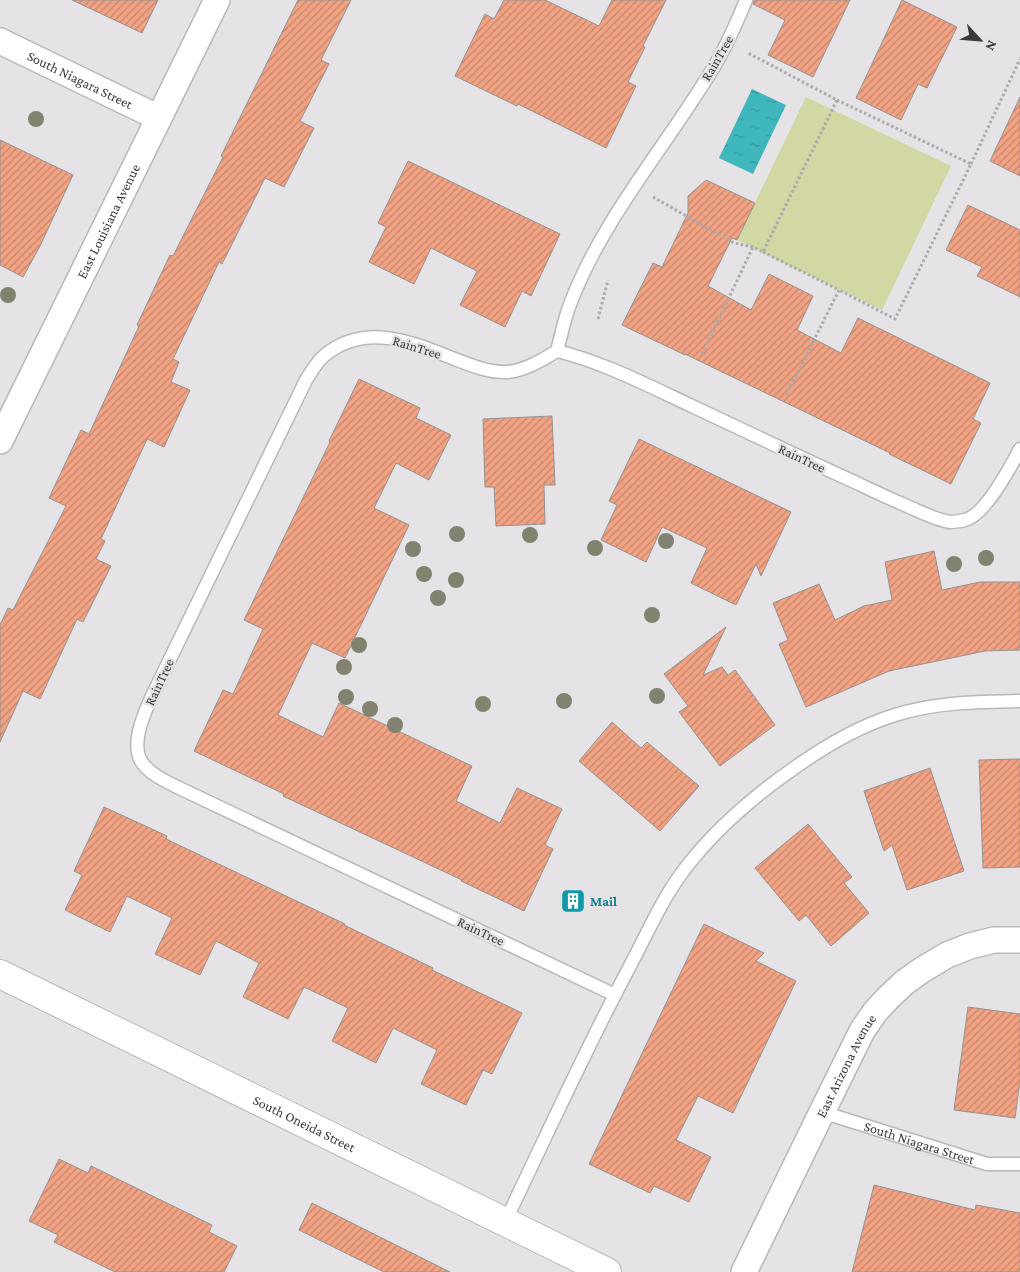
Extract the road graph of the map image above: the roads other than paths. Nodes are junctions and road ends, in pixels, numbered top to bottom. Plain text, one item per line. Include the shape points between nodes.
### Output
1 (217, 0) edge
2 (746, 0) edge
3 (0, 42) edge
4 (159, 118) junction
5 (557, 351) junction
6 (0, 441) edge
7 (1020, 449) edge
8 (1020, 701) edge
9 (1020, 940) edge
10 (0, 974) edge
11 (615, 995) junction
12 (822, 1112) junction
13 (1020, 1164) edge
14 (505, 1222) junction
15 (607, 1272) edge
16 (744, 1272) edge

1 - 4 street, East Louisiana Avenue
2 - 5 lane, RainTree via 715,66 620,208 596,250 578,284
3 - 4 street, South Niagara Street
4 - 6 street, East Louisiana Avenue
5 - 7 lane, RainTree via 586,359 657,389 942,520 957,522 978,512 998,487
5 - 11 lane, RainTree via 531,365 507,372 484,369 422,346 385,337 349,342 325,355 306,380 152,696 137,747 143,764 175,786
8 - 11 lane via 964,702 894,715 833,742 773,783 720,828 682,872
9 - 12 street, East Arizona Avenue via 994,940 970,946 942,958 905,982 870,1018
10 - 14 street, South Oneida Street
11 - 14 lane
12 - 13 lane, South Niagara Street via 987,1164
12 - 16 street, East Arizona Avenue
14 - 15 street, South Oneida Street

